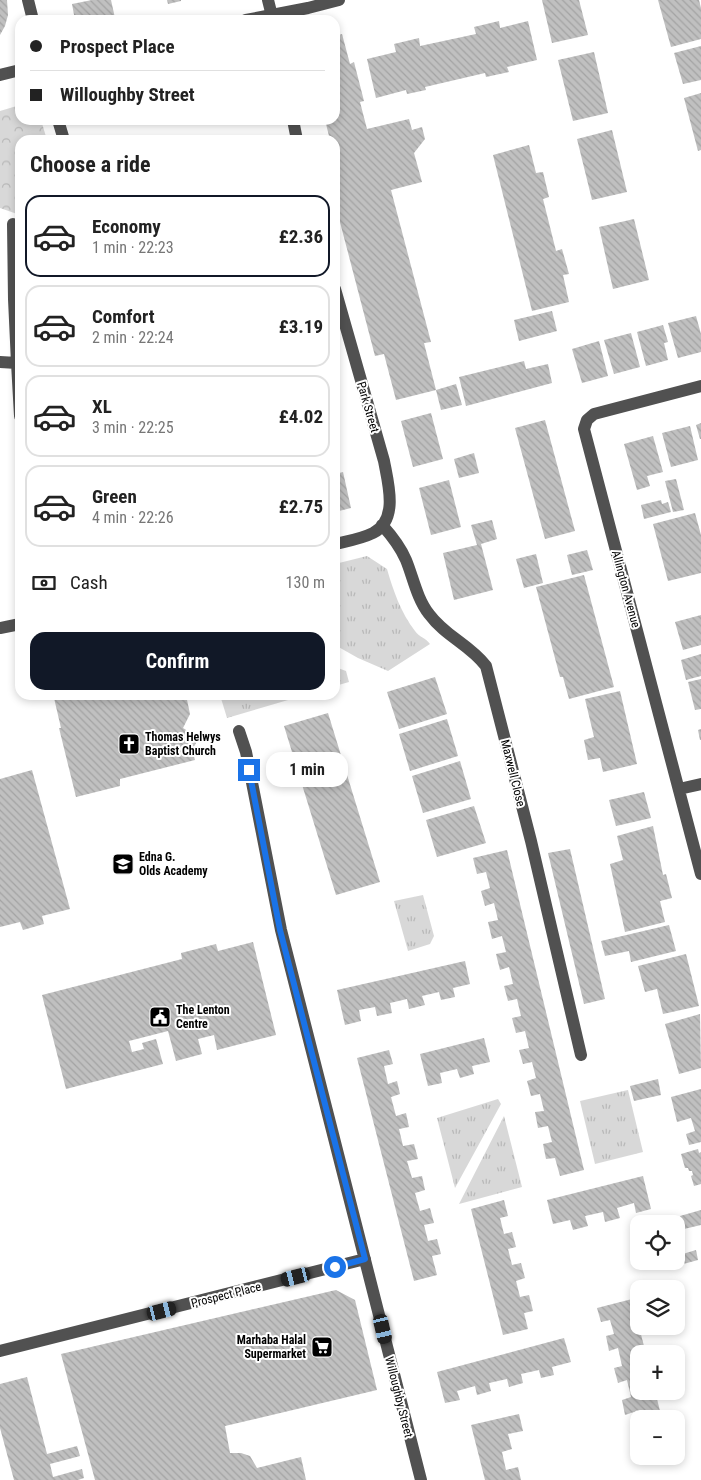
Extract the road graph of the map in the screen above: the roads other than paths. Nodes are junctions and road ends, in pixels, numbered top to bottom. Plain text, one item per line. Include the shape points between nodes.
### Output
1 (28, 0) edge
2 (268, 0) edge
3 (339, 0) edge
4 (32, 15) edge
5 (272, 15) edge
6 (280, 15) edge
7 (15, 71) edge
8 (0, 75) edge
9 (13, 224) dead end
10 (340, 307) edge
11 (15, 320) edge
12 (0, 362) edge
13 (15, 363) edge
14 (701, 386) edge
15 (382, 525) junction
16 (340, 543) edge
17 (15, 625) edge
18 (0, 628) edge
19 (239, 731) dead end
20 (701, 784) edge
21 (679, 789) junction
22 (701, 874) edge
23 (581, 1055) dead end
24 (365, 1259) junction
25 (0, 1351) edge
26 (421, 1480) edge

1 - 4 street
2 - 5 street
3 - 6 street
7 - 8 street
9 - 11 street
10 - 15 street, Park Street via 389,486 390,505
12 - 13 street
14 - 21 street, Allington Avenue via 594,414 584,429
15 - 16 street via 374,533
15 - 23 street, Maxwell Close via 400,547 427,612 442,630 477,654 486,666
17 - 18 street
19 - 24 street, Willoughby Street via 246,752 280,930
20 - 21 street
21 - 22 street, Allington Avenue
24 - 25 street, Prospect Place
24 - 26 street, Willoughby Street

